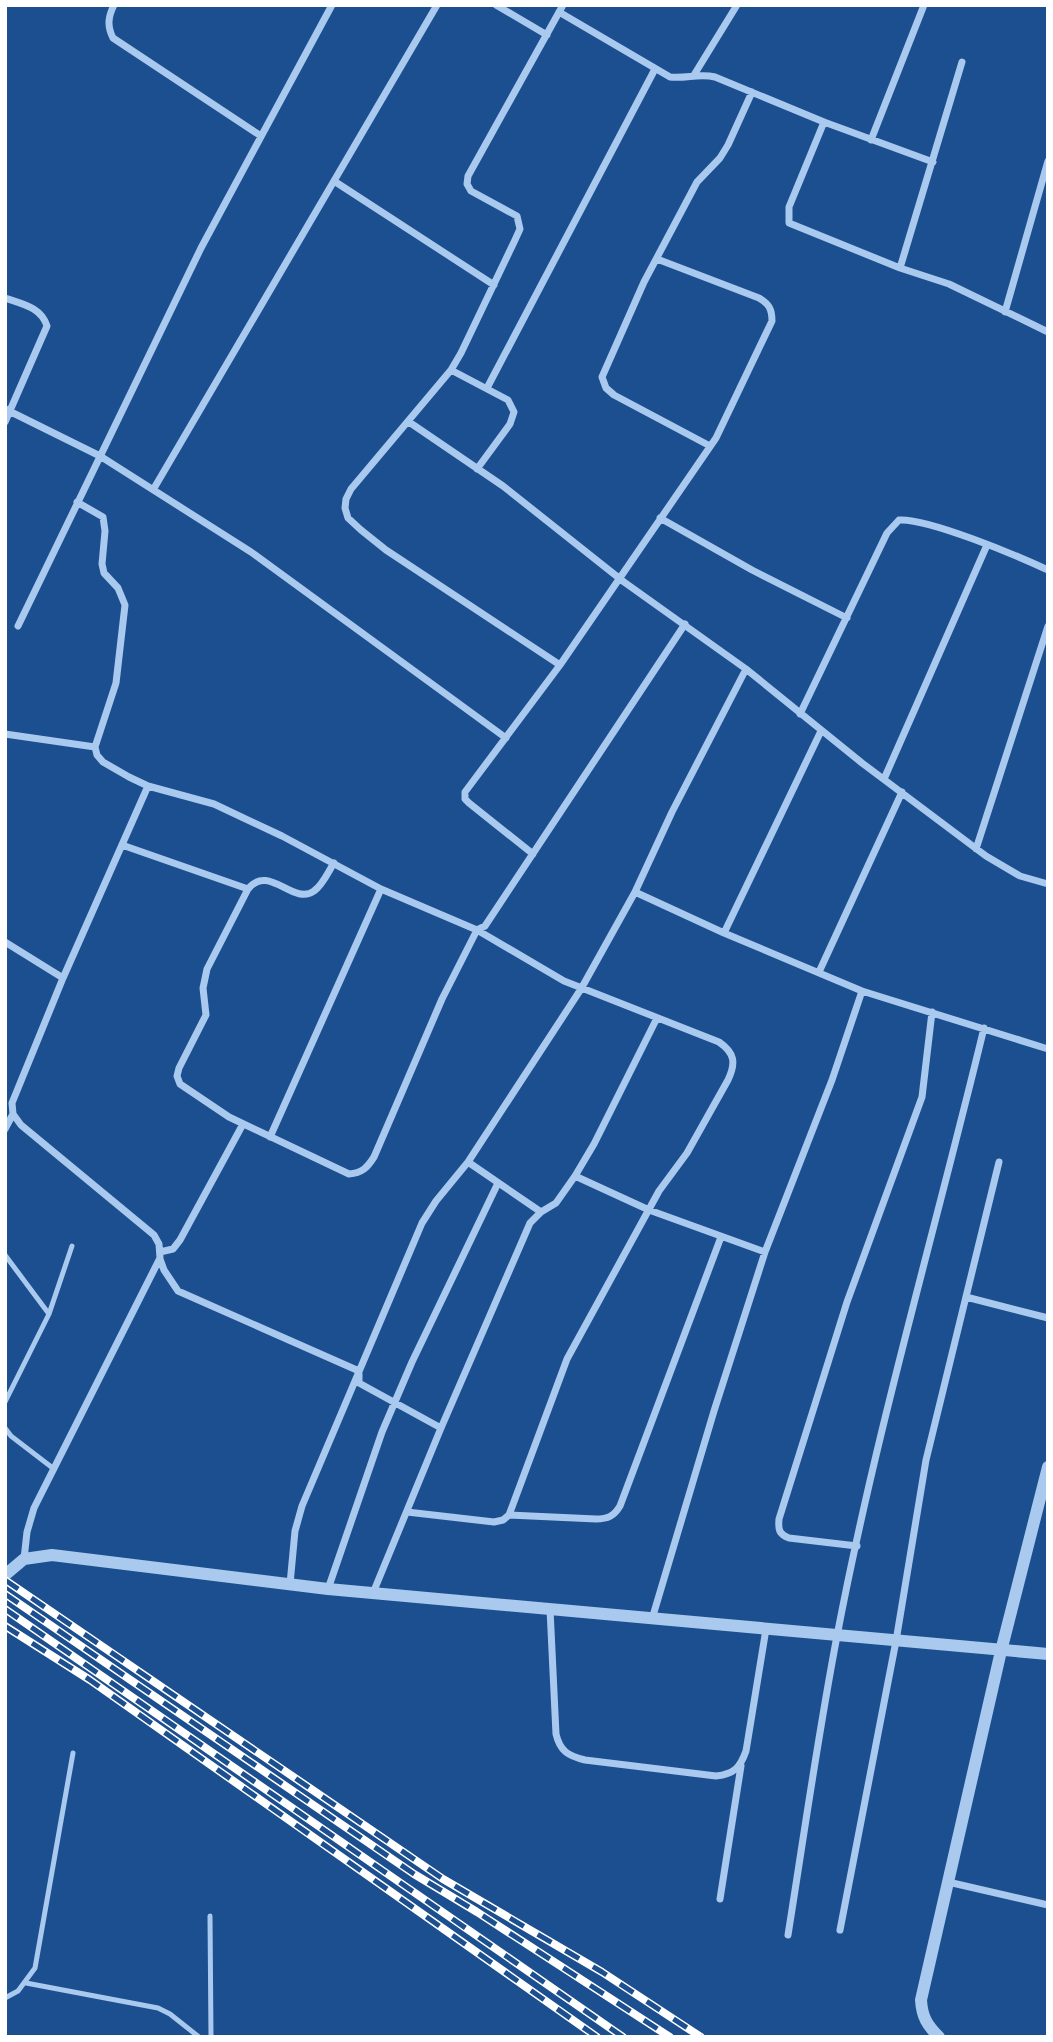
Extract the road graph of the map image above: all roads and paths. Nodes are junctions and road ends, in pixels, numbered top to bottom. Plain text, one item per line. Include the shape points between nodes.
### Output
1 (114, 5) edge
2 (332, 5) edge
3 (437, 5) edge
4 (496, 5) edge
5 (737, 5) edge
6 (924, 5) edge
7 (561, 9) edge
8 (547, 35) junction
9 (962, 62) dead end
10 (655, 69) junction
11 (694, 75) junction
12 (752, 92) junction
13 (824, 122) junction
14 (261, 136) junction
15 (871, 139) junction
16 (1048, 161) edge
17 (933, 162) junction
18 (334, 181) junction
19 (657, 259) junction
20 (900, 268) junction
21 (494, 285) junction
22 (5, 298) edge
23 (1006, 312) junction
24 (1048, 332) edge
25 (451, 370) junction
26 (487, 388) junction
27 (8, 410) edge
28 (5, 422) edge
29 (409, 422) junction
30 (710, 446) junction
31 (100, 456) junction
32 (477, 469) junction
33 (153, 490) junction
34 (77, 502) junction
35 (660, 518) junction
36 (987, 545) junction
37 (1048, 570) edge
38 (619, 578) junction
39 (847, 618) junction
40 (685, 624) junction
41 (18, 626) dead end
42 (1048, 626) edge
43 (560, 665) junction
44 (746, 669) junction
45 (800, 714) junction
46 (821, 731) junction
47 (5, 734) edge
48 (506, 738) junction
49 (95, 747) junction
50 (884, 779) junction
51 (148, 786) junction
52 (902, 792) junction
53 (122, 845) junction
54 (976, 849) junction
55 (533, 854) junction
56 (334, 863) junction
57 (1048, 884) edge
58 (248, 889) junction
59 (381, 889) junction
60 (635, 892) junction
61 (477, 930) junction
62 (724, 933) junction
63 (5, 942) edge
64 (819, 972) junction
65 (64, 978) junction
66 (581, 989) junction
67 (862, 991) junction
68 (932, 1012) junction
69 (657, 1018) junction
70 (984, 1028) junction
71 (1048, 1049) edge
72 (13, 1114) junction
73 (243, 1124) junction
74 (5, 1129) edge
75 (270, 1137) junction
76 (999, 1161) dead end
77 (468, 1162) junction
78 (575, 1175) junction
79 (498, 1182) junction
80 (649, 1210) junction
81 (541, 1212) junction
82 (721, 1237) junction
83 (72, 1246) dead end
84 (765, 1252) junction
85 (5, 1255) edge
86 (160, 1255) junction
87 (966, 1297) junction
88 (48, 1314) junction
89 (1048, 1318) edge
90 (359, 1371) junction
91 (5, 1402) edge
92 (396, 1403) junction
93 (5, 1428) edge
94 (441, 1428) junction
95 (1048, 1466) edge
96 (54, 1468) junction
97 (407, 1512) junction
98 (509, 1515) junction
99 (857, 1546) junction
100 (24, 1559) junction
101 (5, 1575) edge
102 (290, 1584) junction
103 (328, 1589) junction
104 (373, 1593) junction
105 (550, 1609) junction
106 (652, 1619) junction
107 (766, 1629) junction
108 (837, 1636) junction
109 (896, 1641) junction
110 (1000, 1651) junction
111 (1048, 1654) edge
112 (73, 1753) dead end
113 (741, 1765) junction
114 (948, 1882) junction
115 (720, 1899) dead end
116 (1048, 1905) edge
117 (210, 1916) dead end
118 (840, 1930) dead end
119 (788, 1935) dead end
120 (26, 1983) junction
121 (5, 1998) edge
122 (199, 2037) edge
123 (211, 2037) edge
124 (939, 2037) edge

1 - 14 street via 108,27 113,38
2 - 14 street
3 - 18 street
4 - 8 street
5 - 11 street
6 - 15 street
7 - 8 street
7 - 10 street
8 - 21 street via 468,176 471,191 519,221 520,229
9 - 17 street
10 - 11 street via 670,77
10 - 26 street
11 - 12 street via 715,77
12 - 13 street
12 - 19 street via 728,145 697,181
13 - 15 street
13 - 20 street via 789,207 789,223
14 - 31 street
15 - 17 street
16 - 23 street
17 - 20 street
18 - 21 street
18 - 33 street
19 - 30 street via 602,377 614,395
19 - 30 street via 759,298 772,312 729,415
20 - 23 street via 949,284
21 - 25 street
22 - 27 street via 35,309 47,326
23 - 24 street
25 - 26 street
25 - 29 street
26 - 32 street via 508,400 514,412
27 - 28 street
27 - 31 street
29 - 32 street
29 - 43 street via 351,489 345,508 348,518 386,550
30 - 35 street
31 - 33 street
31 - 34 street
32 - 38 street
33 - 48 street via 251,552
34 - 41 street
34 - 49 street via 103,517 104,573 125,605 116,683
35 - 38 street
35 - 39 street
36 - 37 street
36 - 39 street via 899,520 887,533
36 - 50 street
38 - 40 street
38 - 43 street
39 - 45 street
40 - 44 street
40 - 55 street
42 - 54 street
43 - 48 street
44 - 45 street
44 - 60 street
45 - 46 street
46 - 50 street
46 - 62 street
47 - 49 street
48 - 55 street via 465,792 465,799
49 - 51 street via 103,762
50 - 52 street
51 - 53 street
51 - 56 street via 214,804
52 - 54 street
52 - 64 street
53 - 58 street
53 - 65 street
54 - 57 street via 1020,876
55 - 61 street via 485,926
56 - 58 street via 311,894 262,880
56 - 59 street
58 - 73 street via 207,969 203,988 206,1015 177,1076 180,1084
59 - 61 street
59 - 75 street
60 - 62 street
60 - 66 street
61 - 66 street
61 - 75 street via 365,1169 349,1174
62 - 64 street
63 - 65 street
64 - 67 street
65 - 72 street via 12,1103
66 - 69 street
66 - 77 street
67 - 68 street
67 - 84 street
68 - 70 street
68 - 99 street via 922,1097 847,1302 779,1519 781,1535 789,1538
69 - 78 street
69 - 80 street via 719,1042 728,1048 733,1068 687,1153
70 - 71 street
70 - 99 street via 903,1341
72 - 74 street
72 - 86 street via 20,1125 154,1235
73 - 75 street
73 - 86 street via 180,1240
76 - 87 street
77 - 79 street
77 - 90 street via 422,1223
78 - 80 street
78 - 81 street via 556,1203
79 - 81 street
79 - 92 street
80 - 82 street
80 - 98 street via 567,1359
81 - 94 street via 530,1223
82 - 84 street
82 - 98 street via 615,1515 596,1519
83 - 88 lane
84 - 106 street
85 - 88 lane
86 - 90 street via 178,1291
86 - 96 street
87 - 89 street
87 - 109 street via 926,1460
88 - 91 lane
90 - 92 street via 359,1383
90 - 102 street via 302,1506
92 - 94 street
92 - 103 street
93 - 96 lane
94 - 97 street
95 - 110 street
96 - 100 street via 34,1508
97 - 98 street via 494,1522
97 - 104 street
99 - 108 street
100 - 101 street
100 - 102 street via 52,1555
102 - 103 street
103 - 104 street
104 - 105 street
105 - 106 street
105 - 113 street via 555,1734 570,1756 716,1776 730,1775
106 - 107 street
107 - 108 street
107 - 113 street
108 - 109 street
108 - 119 street
109 - 110 street
109 - 118 street
110 - 111 street
110 - 114 street
112 - 120 lane via 38,1954
113 - 115 street
114 - 116 street
114 - 124 street via 921,2000 922,2015
117 - 123 lane
120 - 121 lane
120 - 122 lane via 158,2008

